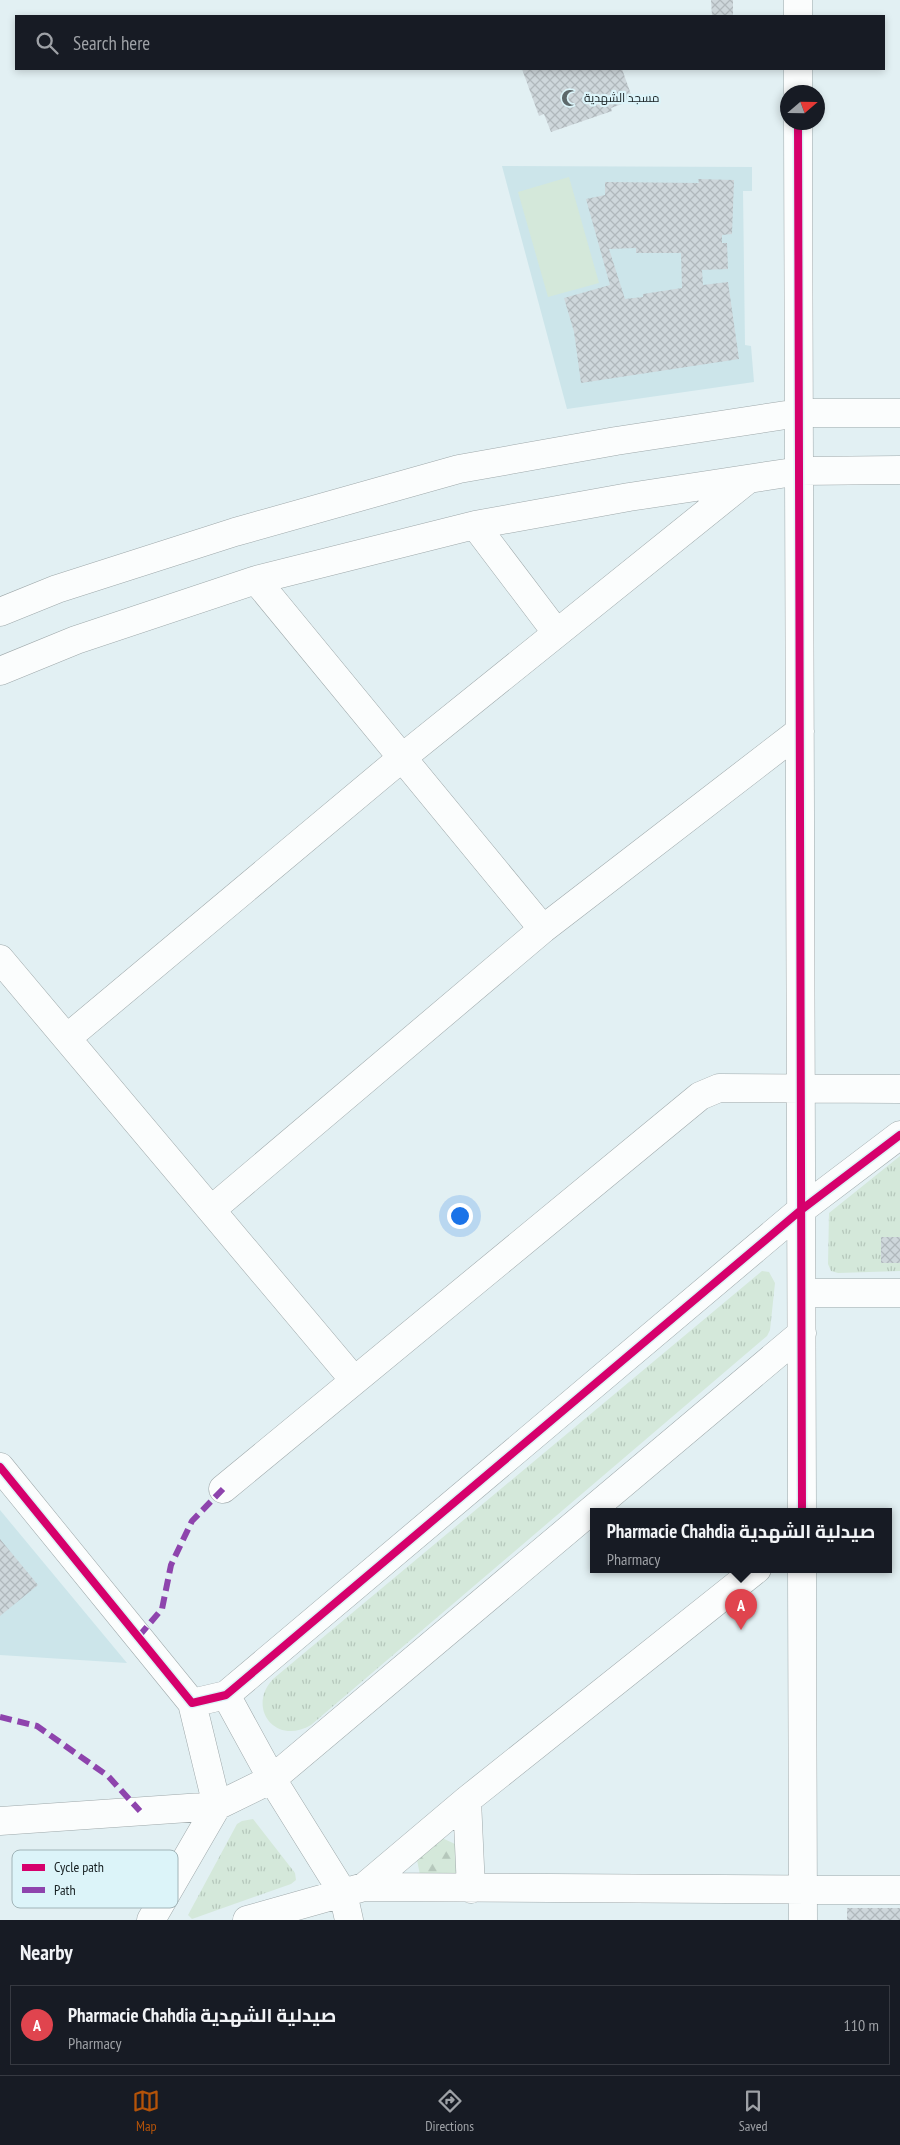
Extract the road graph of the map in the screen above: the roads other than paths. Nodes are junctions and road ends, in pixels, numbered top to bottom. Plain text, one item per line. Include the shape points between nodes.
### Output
1 (798, 0) edge
2 (798, 15) edge
3 (798, 70) edge
4 (798, 85) edge
5 (798, 130) edge
6 (900, 412) edge
7 (799, 413) junction
8 (900, 470) edge
9 (800, 471) junction
10 (747, 479) junction
11 (474, 525) junction
12 (256, 580) junction
13 (0, 612) edge
14 (556, 632) junction
15 (0, 671) edge
16 (800, 731) junction
17 (402, 757) junction
18 (543, 929) junction
19 (0, 958) edge
20 (67, 1038) junction
21 (801, 1089) junction
22 (900, 1089) edge
23 (900, 1135) edge
24 (211, 1210) junction
25 (802, 1210) junction
26 (802, 1293) junction
27 (900, 1293) edge
28 (802, 1333) junction
29 (354, 1380) junction
30 (0, 1467) edge
31 (223, 1489) dead end
32 (594, 1508) edge
33 (802, 1508) edge
34 (590, 1511) edge
35 (752, 1573) edge
36 (802, 1573) edge
37 (226, 1695) junction
38 (192, 1703) junction
39 (272, 1779) junction
40 (467, 1800) junction
41 (217, 1806) junction
42 (0, 1821) edge
43 (178, 1873) edge
44 (471, 1889) junction
45 (803, 1889) junction
46 (353, 1890) junction
47 (900, 1890) edge
48 (158, 1908) edge
49 (151, 1920) edge
50 (247, 1920) edge
51 (349, 1920) edge
52 (803, 1920) edge

1 - 2 street
3 - 4 street
5 - 7 street
6 - 7 street
7 - 9 street
7 - 13 street via 459,469 235,532 57,589
8 - 9 street
9 - 10 street
9 - 16 street
10 - 11 street
10 - 14 street
11 - 12 street
11 - 14 street
12 - 15 street via 76,640
12 - 17 street
14 - 17 street
16 - 18 street
16 - 21 street
17 - 18 street
17 - 20 street
18 - 24 street
19 - 20 street
20 - 24 street
21 - 22 street
21 - 25 street
21 - 29 street via 719,1088 700,1096
23 - 25 street
24 - 29 street
25 - 26 street
25 - 37 street
26 - 27 street
26 - 28 street
28 - 32 street
28 - 33 street
29 - 31 street
30 - 38 street
34 - 39 street
35 - 40 street
36 - 45 street
37 - 38 street
37 - 39 street
38 - 41 street
39 - 41 street
39 - 46 street
40 - 44 street
40 - 46 street
41 - 42 street
41 - 43 street
44 - 45 street
44 - 46 street
45 - 47 street
45 - 52 street
46 - 50 street
46 - 51 street
48 - 49 street

